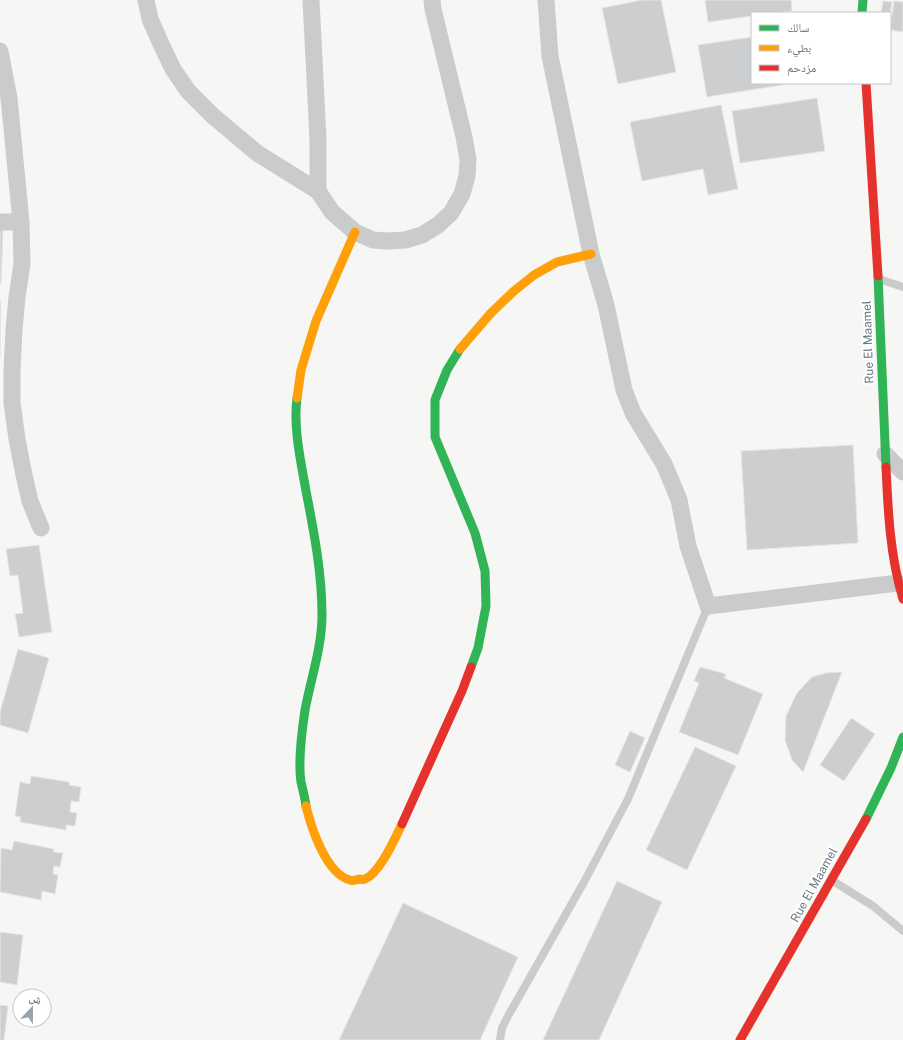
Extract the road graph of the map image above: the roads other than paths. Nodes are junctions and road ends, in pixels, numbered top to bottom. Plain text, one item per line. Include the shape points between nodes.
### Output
1 (146, 0) edge
2 (311, 0) edge
3 (432, 0) edge
4 (546, 0) edge
5 (863, 0) edge
6 (862, 12) edge
7 (0, 50) edge
8 (866, 84) edge
9 (318, 191) junction
10 (0, 222) edge
11 (21, 222) junction
12 (356, 232) junction
13 (591, 254) junction
14 (878, 279) junction
15 (903, 287) edge
16 (885, 454) junction
17 (903, 472) edge
18 (888, 520) junction
19 (41, 528) dead end
20 (899, 538) dead end
21 (898, 583) junction
22 (903, 599) edge
23 (708, 606) junction
24 (903, 738) edge
25 (830, 880) junction
26 (903, 931) edge
27 (500, 1040) edge
28 (740, 1040) edge

1 - 9 street via 150,18 161,44 188,91 257,153
2 - 9 street
3 - 12 street via 468,160 462,194 451,213 422,235 388,241 373,240
4 - 13 street via 550,56
5 - 6 street
7 - 11 street via 9,98
8 - 14 street, Rue El Maamel
9 - 12 street via 332,212
10 - 11 street
11 - 19 street via 22,264 16,297 12,403 30,501
12 - 13 street via 316,321 301,370 296,408 299,454 318,554 322,616 316,664 304,710 301,782 309,819 322,853 336,872 350,880 365,879 376,870 408,813 462,691 478,648 486,606 485,571 475,533 435,437 435,400 447,370 462,345 514,291 534,275 557,262
13 - 23 street via 606,305 624,390 633,413 664,464 679,500 688,546
14 - 15 lane
14 - 16 street, Rue El Maamel
16 - 17 street
16 - 18 street, Rue El Maamel
18 - 20 lane
18 - 21 street, Rue El Maamel
21 - 22 street, Rue El Maamel
21 - 23 street
23 - 27 lane via 628,799 508,1016
24 - 25 street, Rue El Maamel via 868,816
25 - 26 lane via 873,906
25 - 28 street, Rue El Maamel

